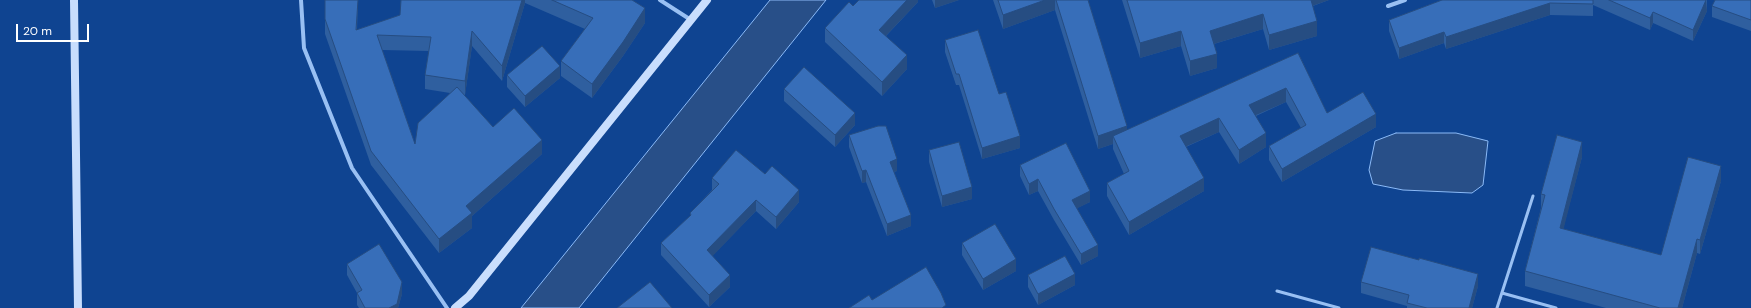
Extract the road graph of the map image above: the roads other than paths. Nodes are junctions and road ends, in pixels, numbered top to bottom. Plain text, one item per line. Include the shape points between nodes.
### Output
1 (74, 0) edge
2 (301, 0) edge
3 (660, 0) edge
4 (706, 0) edge
5 (1405, 0) edge
6 (1388, 6) dead end
7 (691, 20) junction
8 (1533, 196) dead end
9 (1277, 291) dead end
10 (1502, 294) junction
11 (78, 308) edge
12 (447, 308) edge
13 (455, 308) edge
14 (1339, 308) edge
15 (1497, 308) edge
16 (1556, 308) edge

1 - 11 street
2 - 12 street via 304,48 352,168
3 - 7 street
4 - 7 street
5 - 6 street
7 - 13 street via 469,296
8 - 10 lane
9 - 14 lane
10 - 15 lane
10 - 16 lane

